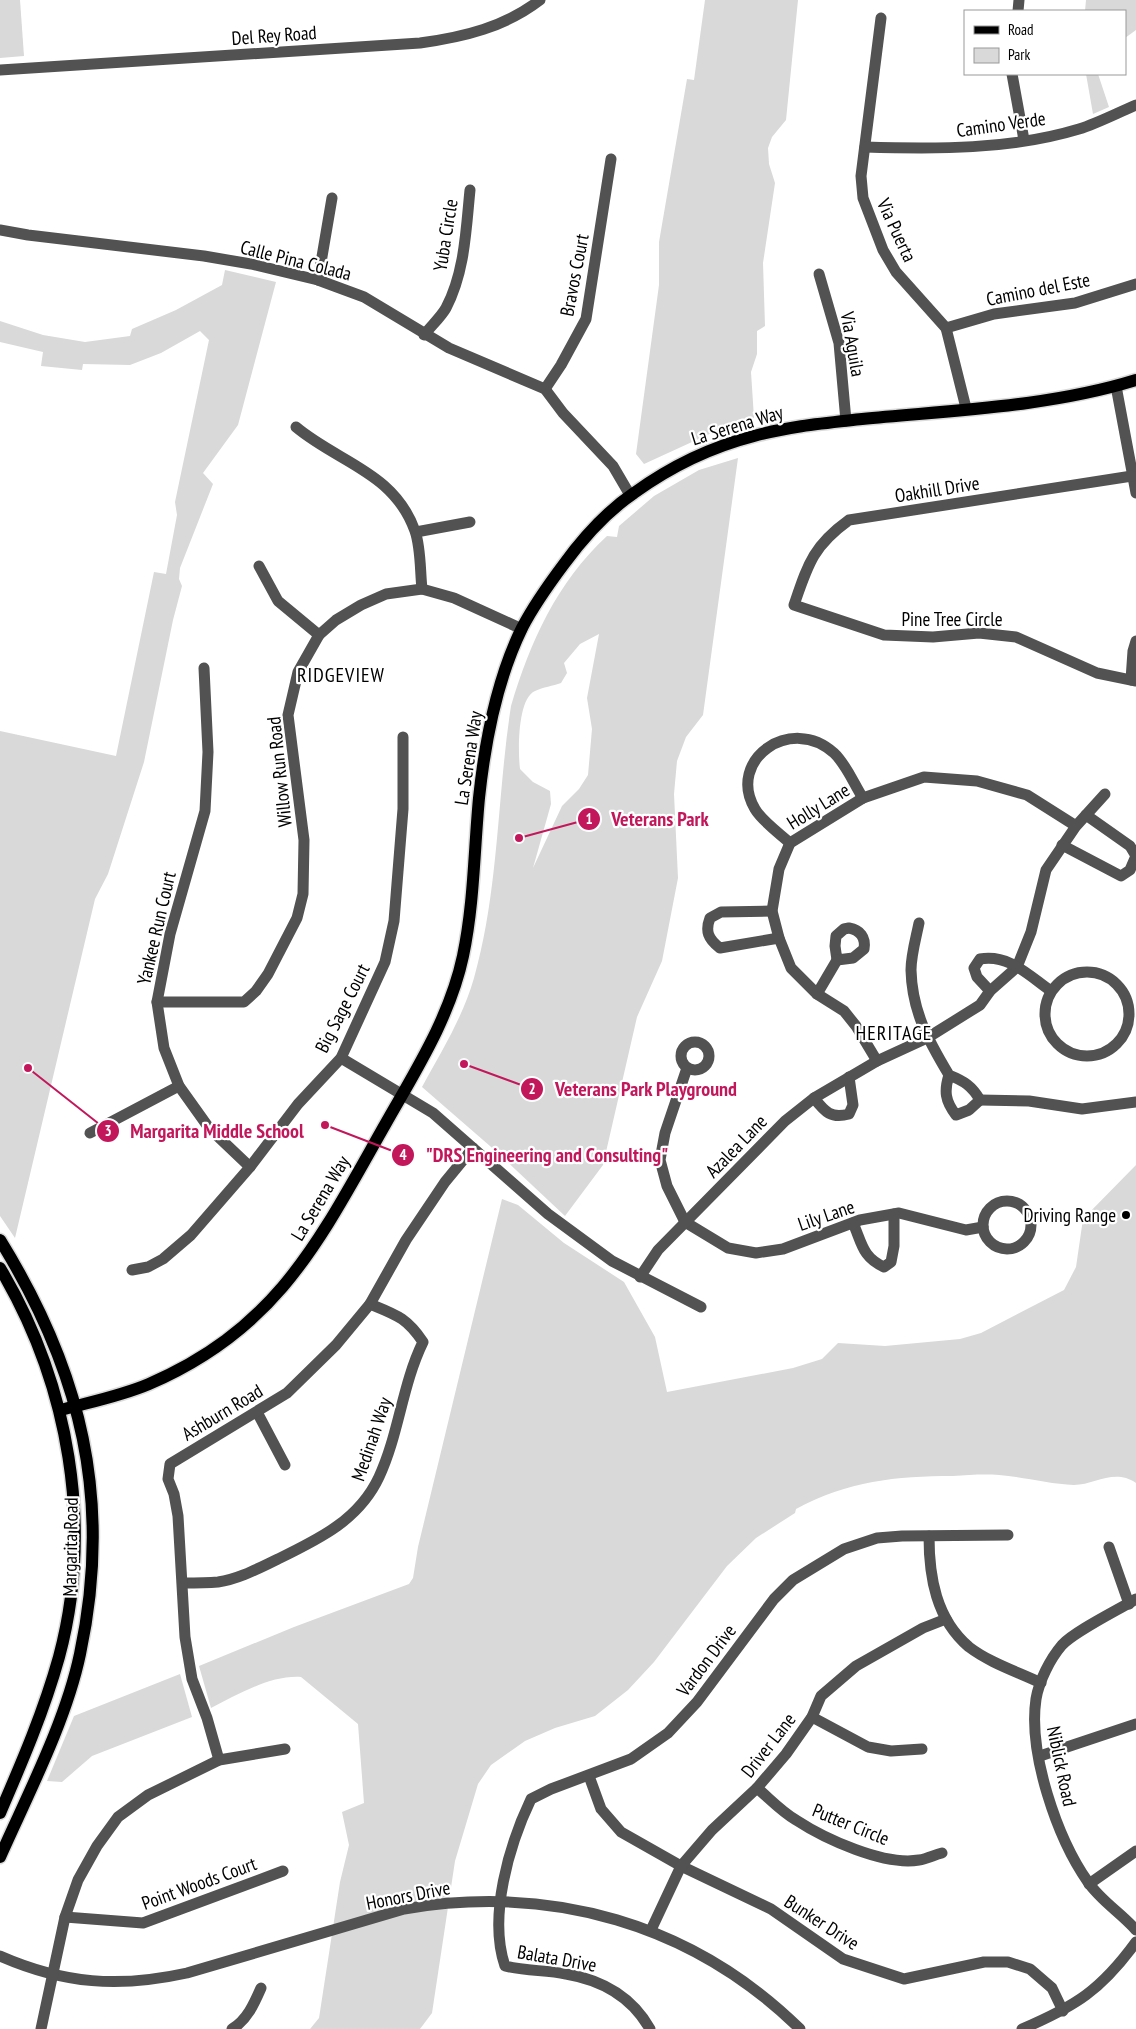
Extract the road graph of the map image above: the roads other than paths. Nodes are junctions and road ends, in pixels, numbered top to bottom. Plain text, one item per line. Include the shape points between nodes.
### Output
1 (540, 0) edge
2 (881, 18) dead end
3 (0, 70) edge
4 (1012, 75) edge
5 (1136, 105) edge
6 (1024, 140) junction
7 (865, 147) junction
8 (611, 159) dead end
9 (470, 190) dead end
10 (332, 198) dead end
11 (0, 230) edge
12 (819, 274) dead end
13 (318, 280) junction
14 (1136, 284) edge
15 (946, 328) junction
16 (424, 335) junction
17 (1136, 380) edge
18 (1116, 386) junction
19 (545, 389) junction
20 (966, 408) junction
21 (846, 421) junction
22 (296, 427) dead end
23 (1132, 476) junction
24 (1136, 493) edge
25 (630, 495) junction
26 (470, 522) dead end
27 (416, 532) junction
28 (259, 566) dead end
29 (422, 589) junction
30 (794, 604) joint
31 (522, 629) junction
32 (319, 634) junction
33 (1136, 641) edge
34 (204, 668) dead end
35 (1134, 681) edge
36 (403, 737) dead end
37 (1105, 794) dead end
38 (863, 798) junction
39 (1086, 815) junction
40 (1076, 826) junction
41 (790, 844) junction
42 (1062, 845) junction
43 (772, 911) junction
44 (919, 923) dead end
45 (779, 938) junction
46 (837, 960) dead end
47 (1018, 967) junction
48 (990, 991) junction
49 (1051, 991) junction
50 (817, 994) junction
51 (157, 1002) junction
52 (927, 1038) junction
53 (341, 1058) junction
54 (877, 1061) junction
55 (687, 1068) dead end
56 (949, 1075) junction
57 (849, 1077) junction
58 (179, 1086) junction
59 (402, 1095) junction
60 (814, 1098) junction
61 (980, 1100) junction
62 (1136, 1102) edge
63 (90, 1133) dead end
64 (473, 1148) junction
65 (250, 1167) junction
66 (894, 1214) junction
67 (685, 1222) junction
68 (853, 1223) junction
69 (983, 1227) junction
70 (0, 1240) edge
71 (0, 1268) edge
72 (132, 1270) dead end
73 (640, 1277) junction
74 (370, 1304) junction
75 (701, 1307) dead end
76 (76, 1406) junction
77 (60, 1410) junction
78 (257, 1412) junction
79 (285, 1465) dead end
80 (1008, 1535) dead end
81 (928, 1536) junction
82 (1109, 1547) dead end
83 (183, 1583) junction
84 (1132, 1601) edge
85 (946, 1619) junction
86 (1041, 1683) junction
87 (812, 1717) junction
88 (1136, 1724) edge
89 (285, 1749) dead end
90 (922, 1749) dead end
91 (1040, 1756) junction
92 (220, 1760) junction
93 (589, 1776) junction
94 (757, 1788) junction
95 (0, 1813) edge
96 (1136, 1851) edge
97 (942, 1853) dead end
98 (0, 1857) edge
99 (681, 1866) junction
100 (284, 1871) dead end
101 (1089, 1884) junction
102 (502, 1901) junction
103 (65, 1917) junction
104 (651, 1930) junction
105 (1136, 1930) edge
106 (1136, 1942) edge
107 (0, 1956) edge
108 (51, 1975) junction
109 (261, 1988) dead end
110 (1063, 2011) junction
111 (41, 2029) edge
112 (232, 2029) edge
113 (650, 2029) edge
114 (800, 2029) edge
115 (1022, 2029) edge

1 - 3 street, Del Rey Road via 499,24 456,38 420,43
2 - 7 street, Via Puerta
4 - 6 street
5 - 6 street, Camino Verde via 1079,129
6 - 7 street, Camino Verde via 946,149
7 - 15 street, Via Puerta via 861,176 863,198 883,250 896,272
8 - 19 street, Bravos Court via 586,319
9 - 16 street, Yuba Circle via 463,258 456,283 446,308
10 - 13 street
11 - 13 street, Calle Pina Colada via 204,256
12 - 21 street, Via Aguila via 839,343
13 - 16 street, Calle Pina Colada via 386,308
14 - 15 street, Camino del Este via 1075,303 994,314
15 - 20 street, Via Puerta
16 - 19 street, Calle Pina Colada
17 - 18 main road, La Serena Way
18 - 20 main road, La Serena Way via 1042,400
18 - 23 street
19 - 25 street via 613,466
20 - 21 main road, La Serena Way
21 - 25 main road, La Serena Way via 798,426 752,436 668,470
22 - 27 street via 315,443 364,468 382,482 398,500
23 - 24 street
23 - 30 street, Oakhill Drive via 849,520 814,552
25 - 31 main road, La Serena Way via 579,544 545,589
26 - 27 street
27 - 29 street
28 - 32 street via 278,601
29 - 31 street, Willow Run Road via 461,601
29 - 32 street, Willow Run Road via 386,594 361,605
30 - 35 street, Pine Tree Circle via 884,635 1016,637 1097,673
31 - 59 main road, La Serena Way via 496,705 482,772 470,922 462,961 434,1037
32 - 51 street, Willow Run Road via 298,672 288,715 304,840 303,894 297,918 268,974 244,1002
33 - 35 street
34 - 51 street, Yankee Run Court via 208,752 204,811 170,934
36 - 53 street, Big Sage Court via 404,809 394,921 385,962
37 - 39 street
38 - 40 street, Holly Lane via 924,777 978,781 1027,795
38 - 41 street, Holly Lane
38 - 41 street via 834,754 817,742 798,737 772,744 757,756 749,773 749,793 755,809
39 - 40 street
39 - 42 street via 1130,846 1136,856 1130,870 1121,876
40 - 42 street
41 - 43 street, Holly Lane via 779,869
42 - 47 street via 1046,870 1031,932
43 - 45 street, Holly Lane
43 - 45 street via 721,912 710,918 708,934 720,948
44 - 52 street via 911,968 915,1003
45 - 50 street, Holly Lane via 791,968
46 - 50 street
47 - 48 street
47 - 48 street via 1006,959 980,959 974,968 977,978
47 - 49 street
48 - 52 street via 980,1005
49 - 49 street via 1045,1003 1044,1017 1048,1031 1067,1051 1094,1055 1112,1047 1126,1031 1129,1017 1126,997 1113,980 1087,971 1073,973 1060,980
50 - 54 street, Holly Lane via 844,1011
51 - 58 street, Yankee Run Court via 164,1048
52 - 54 street
52 - 56 street
53 - 59 street
53 - 65 street, Big Sage Court via 298,1104
54 - 57 street, Azalea Lane
55 - 67 street via 665,1133 660,1160 667,1186
56 - 61 street via 966,1081
56 - 61 street via 946,1096 956,1115 969,1110
57 - 60 street, Azalea Lane
57 - 60 street via 853,1105 849,1114 833,1117
58 - 63 street
58 - 65 street, Yankee Run Court via 209,1128
59 - 64 street via 433,1113
59 - 76 main road, La Serena Way via 307,1258 259,1314 207,1354 147,1385
60 - 67 street, Azalea Lane via 785,1121
61 - 62 street via 1029,1101 1082,1109
64 - 73 street via 580,1239
64 - 74 street, Ashburn Road via 406,1240
65 - 72 street, Big Sage Court via 192,1235 148,1267
66 - 68 street, Lily Lane
66 - 68 street via 891,1262 884,1266 871,1261
66 - 69 street, Lily Lane via 915,1216 966,1230
67 - 68 street, Lily Lane via 728,1248 756,1253 783,1249
67 - 73 street, Azalea Lane
69 - 69 street via 990,1242 1005,1249 1021,1245 1031,1223 1025,1209 1005,1201 997,1203 986,1213
70 - 76 main road, Margarita Road via 45,1322
71 - 77 main road, Margarita Road via 23,1310
73 - 75 street
74 - 78 street, Ashburn Road via 314,1367 287,1392
74 - 83 street, Medinah Way via 412,1325 423,1342 415,1359 389,1452 370,1494 330,1533 257,1570 219,1582
76 - 77 main road, La Serena Way
76 - 98 main road, Margarita Road via 90,1478 93,1519 91,1576 80,1655 62,1709
77 - 95 main road, Margarita Road via 69,1460 74,1523 68,1613 49,1690
78 - 79 street
78 - 83 street, Ashburn Road via 170,1464 168,1479 178,1516
80 - 81 street, Vardon Drive
81 - 85 street via 929,1568 935,1595
81 - 93 street, Vardon Drive via 877,1538 844,1549 793,1580 774,1599 697,1702 673,1728 631,1759
82 - 84 street
83 - 92 street, Ashburn Road via 192,1678
84 - 86 street, Niblick Road via 1063,1644
85 - 86 street via 969,1646
85 - 87 street, Driver Lane via 923,1628 856,1666 821,1696
86 - 91 street, Niblick Road via 1036,1698 1034,1728
87 - 90 street via 868,1747 891,1751
87 - 94 street, Driver Lane
88 - 91 street
89 - 92 street
91 - 101 street, Niblick Road via 1054,1815 1068,1852
92 - 103 street via 148,1795 118,1818 78,1880
93 - 99 street, Bunker Drive via 601,1809 621,1832
93 - 102 street, Vardon Drive via 531,1799 510,1852
94 - 97 street, Putter Circle via 795,1820 829,1838 874,1855 919,1860
94 - 99 street, Driver Lane via 712,1830
96 - 101 street
99 - 104 street, Driver Lane
99 - 110 street, Bunker Drive via 771,1909 830,1951 858,1965 904,1979 984,1962 1008,1962 1030,1969 1052,1988
100 - 103 street, Point Woods Court via 143,1923
101 - 105 street, Niblick Road
102 - 104 street, Honors Drive via 553,1905
102 - 108 street, Honors Drive via 435,1904 404,1910 152,1981 117,1983
102 - 113 street, Balata Drive via 498,1939 505,1966 567,1974 607,1985 626,2000
103 - 108 street
104 - 114 street, Honors Drive via 694,1950 741,1979
106 - 110 street via 1116,1970 1094,1991
107 - 108 street, Honors Drive
108 - 111 street
109 - 112 street via 251,2010
110 - 115 street

